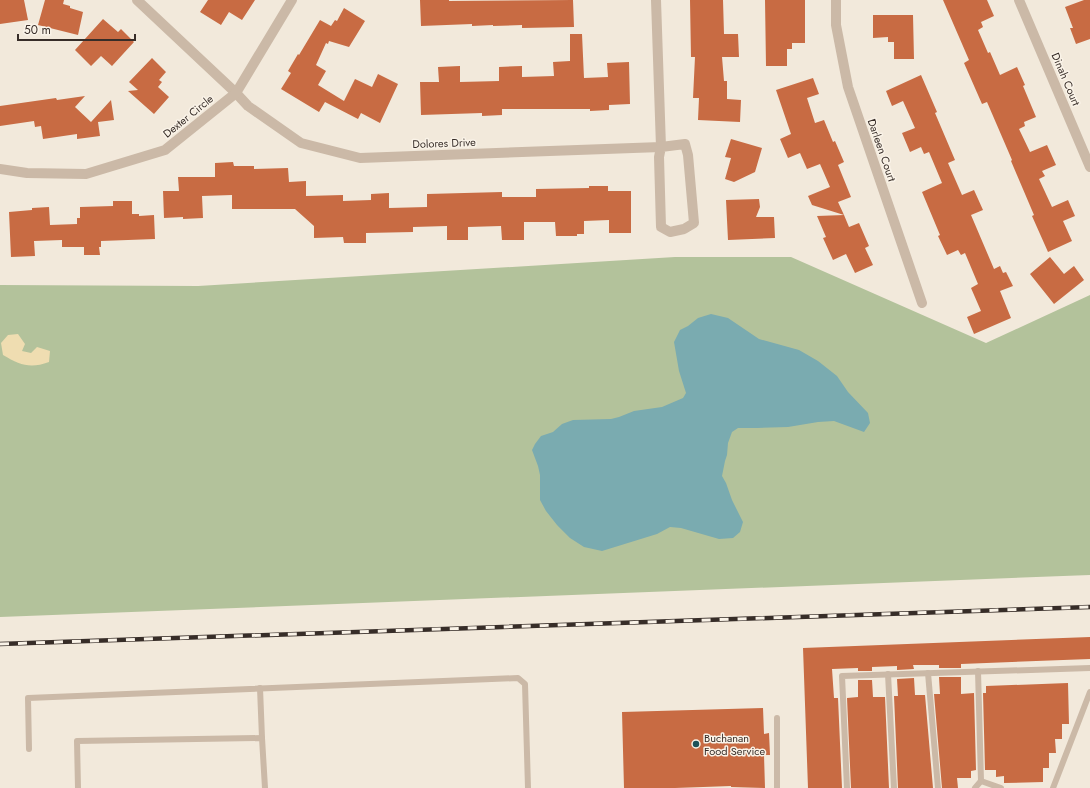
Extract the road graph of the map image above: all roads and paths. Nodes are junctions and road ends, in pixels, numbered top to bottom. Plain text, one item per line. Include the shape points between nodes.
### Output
1 (137, 0) edge
2 (292, 0) edge
3 (656, 0) edge
4 (836, 0) edge
5 (1019, 0) edge
6 (236, 93) junction
7 (661, 147) junction
8 (1090, 167) edge
9 (0, 169) edge
10 (922, 303) dead end
11 (1090, 668) edge
12 (978, 671) junction
13 (928, 673) junction
14 (888, 674) junction
15 (260, 688) junction
16 (1090, 692) edge
17 (777, 718) dead end
18 (262, 738) junction
19 (29, 749) dead end
20 (981, 781) junction
21 (78, 788) edge
22 (265, 788) edge
23 (528, 788) edge
24 (777, 788) edge
25 (847, 788) edge
26 (894, 788) edge
27 (938, 788) edge
28 (975, 788) edge
29 (1002, 788) edge
30 (1054, 788) edge

1 - 6 street, Dolores Drive
2 - 6 street, Dexter Circle
3 - 7 street
4 - 10 street, Darleen Court via 836,25 848,87
5 - 8 street, Dinah Court
6 - 7 street, Dolores Drive via 248,106 301,143 360,158
6 - 9 street, Dexter Circle via 165,150 86,174 27,173
7 - 7 street, Dolores Drive via 658,157 661,227 670,232 684,229 694,223 688,155 685,144
11 - 12 lane
12 - 13 lane
12 - 20 lane
13 - 14 lane
13 - 27 lane
14 - 25 lane via 842,676
14 - 26 lane
15 - 18 lane
15 - 19 lane via 28,698
15 - 23 lane via 518,678 525,684
16 - 30 lane
17 - 24 lane
18 - 21 lane via 77,741
18 - 22 lane
20 - 28 lane
20 - 29 lane

